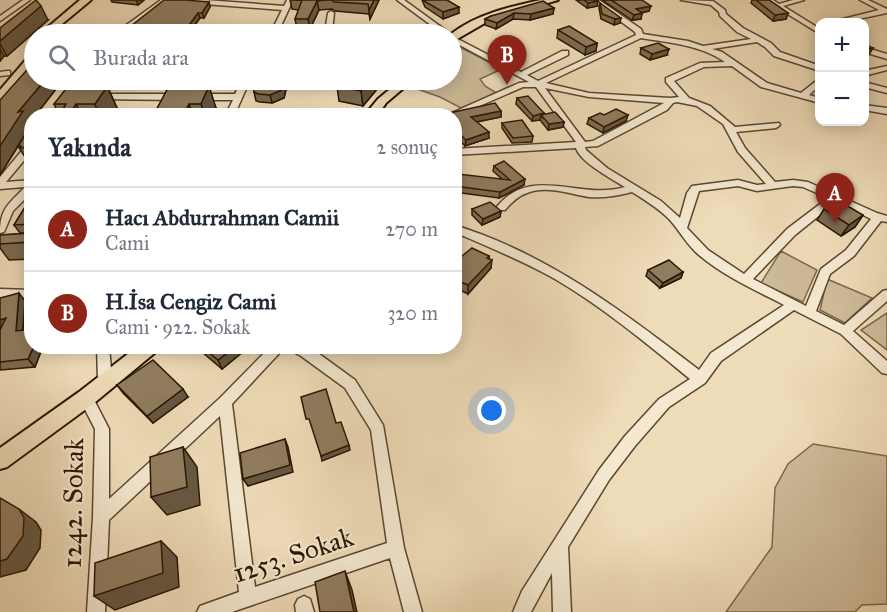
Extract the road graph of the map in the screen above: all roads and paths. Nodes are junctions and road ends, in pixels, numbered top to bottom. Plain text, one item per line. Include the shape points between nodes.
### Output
1 (27, 0) edge
2 (86, 0) edge
3 (98, 0) edge
4 (165, 0) edge
5 (178, 0) edge
6 (290, 0) edge
7 (399, 0) edge
8 (554, 0) edge
9 (595, 0) edge
10 (684, 0) edge
11 (768, 0) edge
12 (796, 0) edge
13 (863, 0) edge
14 (777, 6) junction
15 (286, 8) junction
16 (886, 11) edge
17 (331, 13) edge
18 (855, 18) edge
19 (0, 19) edge
20 (57, 24) edge
21 (70, 24) edge
22 (131, 24) edge
23 (279, 24) edge
24 (328, 24) edge
25 (433, 24) edge
26 (815, 28) edge
27 (462, 29) edge
28 (640, 36) junction
29 (758, 40) junction
30 (462, 43) edge
31 (703, 48) junction
32 (869, 51) edge
33 (565, 53) dead end
34 (24, 54) edge
35 (887, 57) edge
36 (734, 64) junction
37 (24, 68) edge
38 (815, 68) edge
39 (887, 68) edge
40 (875, 72) junction
41 (869, 73) edge
42 (521, 75) junction
43 (2, 76) edge
44 (887, 80) edge
45 (538, 84) junction
46 (815, 84) edge
47 (869, 86) edge
48 (77, 90) edge
49 (241, 90) edge
50 (395, 90) edge
51 (887, 91) edge
52 (0, 96) edge
53 (803, 96) junction
54 (238, 97) junction
55 (70, 98) junction
56 (686, 99) junction
57 (815, 100) edge
58 (669, 101) junction
59 (62, 108) edge
60 (233, 108) edge
61 (376, 108) edge
62 (869, 108) edge
63 (462, 110) edge
64 (887, 111) edge
65 (776, 125) dead end
66 (731, 130) junction
67 (580, 146) junction
68 (462, 152) edge
69 (24, 154) edge
70 (0, 184) edge
71 (24, 184) edge
72 (774, 187) junction
73 (633, 188) junction
74 (24, 193) edge
75 (835, 198) junction
76 (501, 208) edge
77 (883, 218) edge
78 (682, 228) junction
79 (0, 229) edge
80 (462, 231) edge
81 (745, 280) junction
82 (0, 293) edge
83 (24, 294) edge
84 (887, 294) edge
85 (793, 305) junction
86 (809, 313) junction
87 (845, 331) junction
88 (103, 354) edge
89 (140, 354) edge
90 (272, 354) edge
91 (309, 354) edge
92 (887, 369) edge
93 (700, 379) junction
94 (105, 381) junction
95 (86, 398) junction
96 (225, 402) junction
97 (0, 460) edge
98 (101, 517) junction
99 (560, 545) junction
100 (396, 548) junction
101 (248, 596) junction
102 (96, 612) edge
103 (206, 612) edge
104 (413, 612) edge
105 (522, 612) edge
106 (562, 612) edge

1 - 19 street
2 - 20 main road
3 - 21 main road
4 - 22 street
5 - 15 street
6 - 15 street
7 - 25 street
8 - 27 main road via 506,11
9 - 28 street
10 - 29 street via 713,3 730,23
11 - 14 street
12 - 14 street
13 - 16 street
14 - 26 street
15 - 23 street
16 - 18 street
17 - 24 street
28 - 31 street
28 - 45 street
29 - 31 street
29 - 38 street via 777,54
30 - 42 street
31 - 36 street
32 - 35 street
33 - 42 street
34 - 43 main road
36 - 53 street via 764,85
36 - 56 street via 703,65 669,80
37 - 52 main road
39 - 40 street
40 - 41 street
40 - 44 street
42 - 45 street
45 - 58 street via 589,95
45 - 63 street via 522,85
45 - 67 street
46 - 53 street
47 - 51 street
48 - 55 street
49 - 54 street
50 - 61 main road
53 - 57 street
54 - 55 street
54 - 60 street
55 - 59 street
56 - 58 street
56 - 66 street via 717,114
58 - 67 street via 664,108 595,144
62 - 64 street
65 - 66 street
66 - 72 street via 748,158
67 - 68 street
67 - 73 street via 587,157
69 - 70 street
70 - 71 street
72 - 75 street via 805,184
72 - 78 street via 738,183 696,188
73 - 76 street via 606,194 527,188
73 - 78 street via 657,203
74 - 79 street via 9,210
75 - 77 street
75 - 81 street via 791,232
77 - 86 street via 850,253 825,272
78 - 81 street via 704,253
80 - 93 street via 573,285
81 - 85 street
82 - 83 street
84 - 87 street
85 - 86 street
85 - 93 street via 716,357
86 - 87 street
87 - 92 street
88 - 94 street
89 - 94 main road
90 - 96 street
91 - 100 street via 350,384 378,429
93 - 99 street via 664,403 630,441
94 - 95 main road
95 - 97 main road
95 - 98 street, 1242. Sokak via 102,429
96 - 98 street
96 - 101 street
98 - 102 street, 1242. Sokak
99 - 105 street
99 - 106 street
100 - 101 street, 1253. Sokak
100 - 104 street
101 - 103 street, 1253. Sokak

